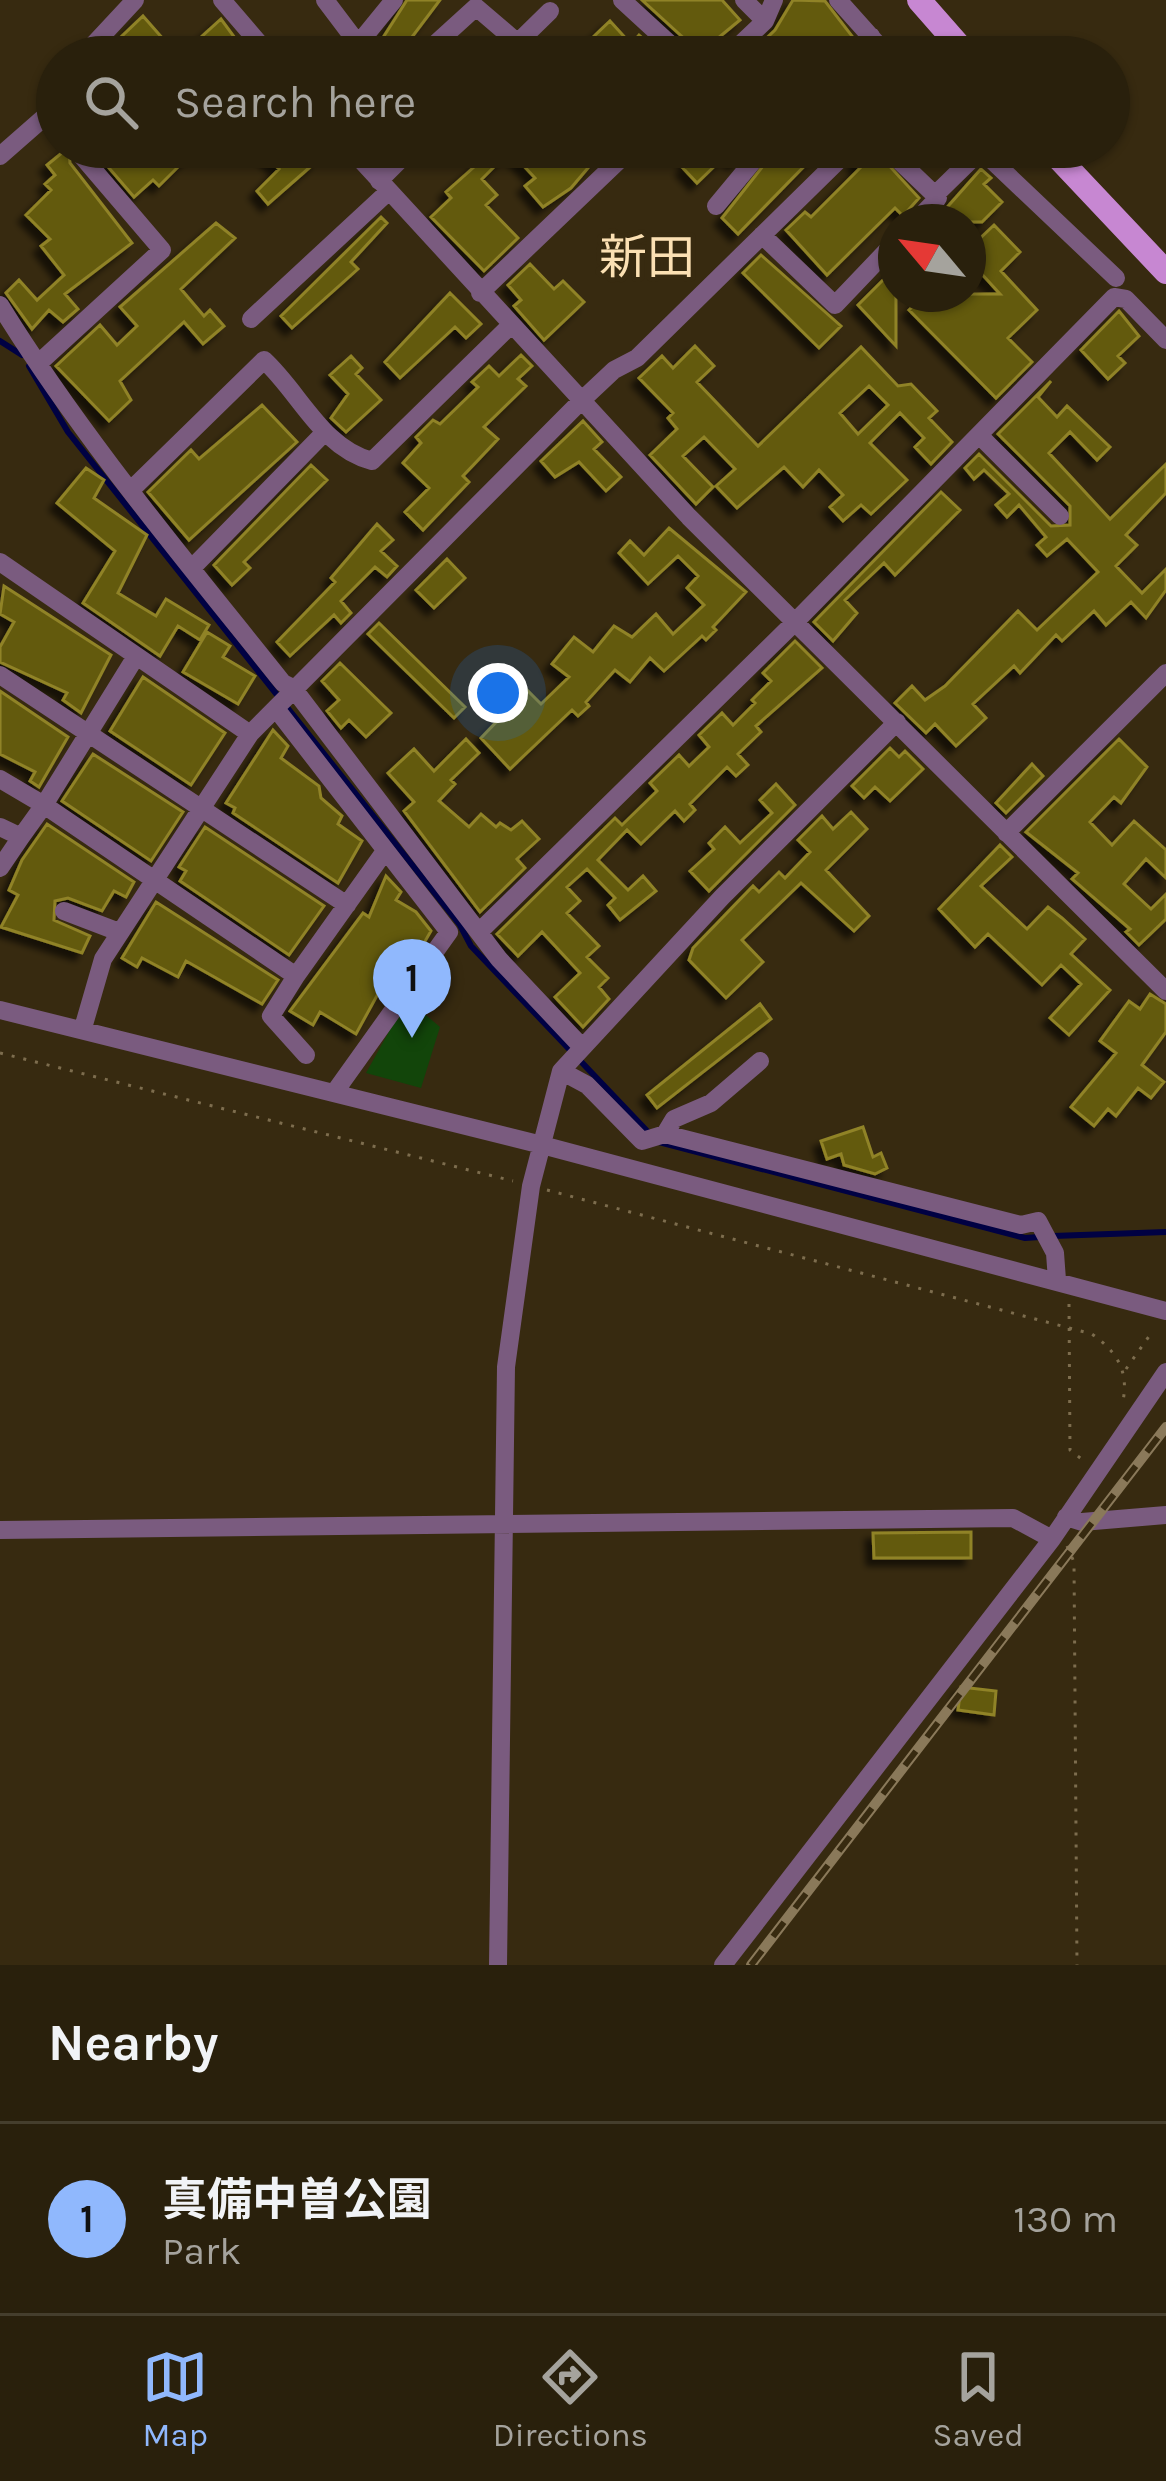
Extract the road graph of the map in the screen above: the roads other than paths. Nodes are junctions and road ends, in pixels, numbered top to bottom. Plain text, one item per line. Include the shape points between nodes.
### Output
1 (135, 0) edge
2 (222, 0) edge
3 (325, 0) edge
4 (394, 0) edge
5 (622, 0) edge
6 (744, 0) edge
7 (774, 0) edge
8 (838, 0) edge
9 (919, 0) edge
10 (550, 11) dead end
11 (765, 21) junction
12 (102, 36) edge
13 (253, 36) edge
14 (353, 36) edge
15 (372, 36) edge
16 (444, 36) edge
17 (499, 36) edge
18 (524, 36) edge
19 (661, 36) edge
20 (749, 36) edge
21 (871, 36) edge
22 (951, 36) edge
23 (36, 124) edge
24 (0, 156) edge
25 (92, 168) edge
26 (368, 168) edge
27 (397, 168) edge
28 (611, 168) edge
29 (748, 168) edge
30 (831, 168) edge
31 (907, 168) edge
32 (961, 168) edge
33 (1001, 168) edge
34 (1068, 168) edge
35 (384, 186) junction
36 (935, 195) junction
37 (928, 204) edge
38 (716, 206) dead end
39 (763, 235) junction
40 (878, 260) edge
41 (1166, 272) edge
42 (1116, 278) dead end
43 (481, 293) junction
44 (0, 305) edge
45 (251, 319) dead end
46 (511, 325) junction
47 (8, 330) edge
48 (1166, 340) edge
49 (41, 361) junction
50 (581, 401) junction
51 (325, 432) junction
52 (979, 435) junction
53 (132, 489) junction
54 (1060, 515) dead end
55 (0, 562) edge
56 (192, 568) junction
57 (796, 620) junction
58 (135, 658) junction
59 (1166, 673) edge
60 (0, 675) edge
61 (284, 698) junction
62 (897, 722) junction
63 (89, 731) junction
64 (250, 734) junction
65 (0, 779) edge
66 (44, 805) junction
67 (201, 808) junction
68 (0, 826) edge
69 (1006, 832) junction
70 (21, 837) junction
71 (386, 851) junction
72 (0, 868) edge
73 (154, 878) junction
74 (347, 905) junction
75 (64, 911) dead end
76 (119, 932) junction
77 (479, 932) junction
78 (296, 976) junction
79 (1166, 991) edge
80 (0, 1010) edge
81 (83, 1028) junction
82 (306, 1055) dead end
83 (571, 1056) junction
84 (760, 1061) dead end
85 (334, 1093) junction
86 (658, 1136) junction
87 (542, 1145) junction
88 (1064, 1282) junction
89 (1166, 1311) edge
90 (1166, 1372) edge
91 (1166, 1515) edge
92 (504, 1525) junction
93 (1059, 1528) junction
94 (0, 1530) edge
95 (498, 1965) edge
96 (723, 1965) edge

1 - 12 street
2 - 13 street
3 - 14 street
4 - 15 street
5 - 19 street
6 - 11 street
7 - 11 street
8 - 21 street
9 - 22 main road
10 - 18 street
11 - 20 street
16 - 17 street via 476,7
23 - 24 street
25 - 49 street via 162,250
26 - 35 street
27 - 35 street
28 - 43 street
29 - 38 street
30 - 39 street
31 - 36 street
32 - 36 street
33 - 42 street
34 - 41 main road
35 - 43 street
35 - 45 street
36 - 37 street
39 - 40 street via 835,305
39 - 50 street
43 - 46 street
44 - 47 street
46 - 50 street
46 - 51 street via 372,461 350,455
47 - 49 street
48 - 52 street via 1126,299 1114,297
49 - 53 street
50 - 57 street
50 - 61 street
51 - 53 street via 264,360
51 - 56 street
52 - 54 street
52 - 57 street
53 - 56 street
55 - 58 street
56 - 61 street via 283,683
57 - 62 street
57 - 77 street
58 - 63 street
58 - 64 street
59 - 69 street
60 - 63 street
61 - 64 street
61 - 71 street
61 - 77 street
62 - 69 street
62 - 83 street
63 - 66 street
63 - 67 street
64 - 67 street
65 - 66 street
66 - 70 street
66 - 73 street
67 - 73 street
67 - 74 street
68 - 70 street
69 - 79 street
70 - 72 street
71 - 74 street
71 - 85 street via 449,932
73 - 76 street
73 - 78 street
74 - 78 street
75 - 76 street
76 - 81 street
77 - 83 street
78 - 82 street via 271,1016
80 - 81 street
81 - 85 street
83 - 86 street via 587,1085 642,1141
83 - 87 street
84 - 86 street
85 - 87 street
86 - 88 street via 1021,1225 1038,1221
87 - 88 street
87 - 92 street via 506,1367
88 - 89 street
90 - 93 street
91 - 93 street
92 - 93 street via 1013,1519
92 - 94 street
92 - 95 street
93 - 96 street

